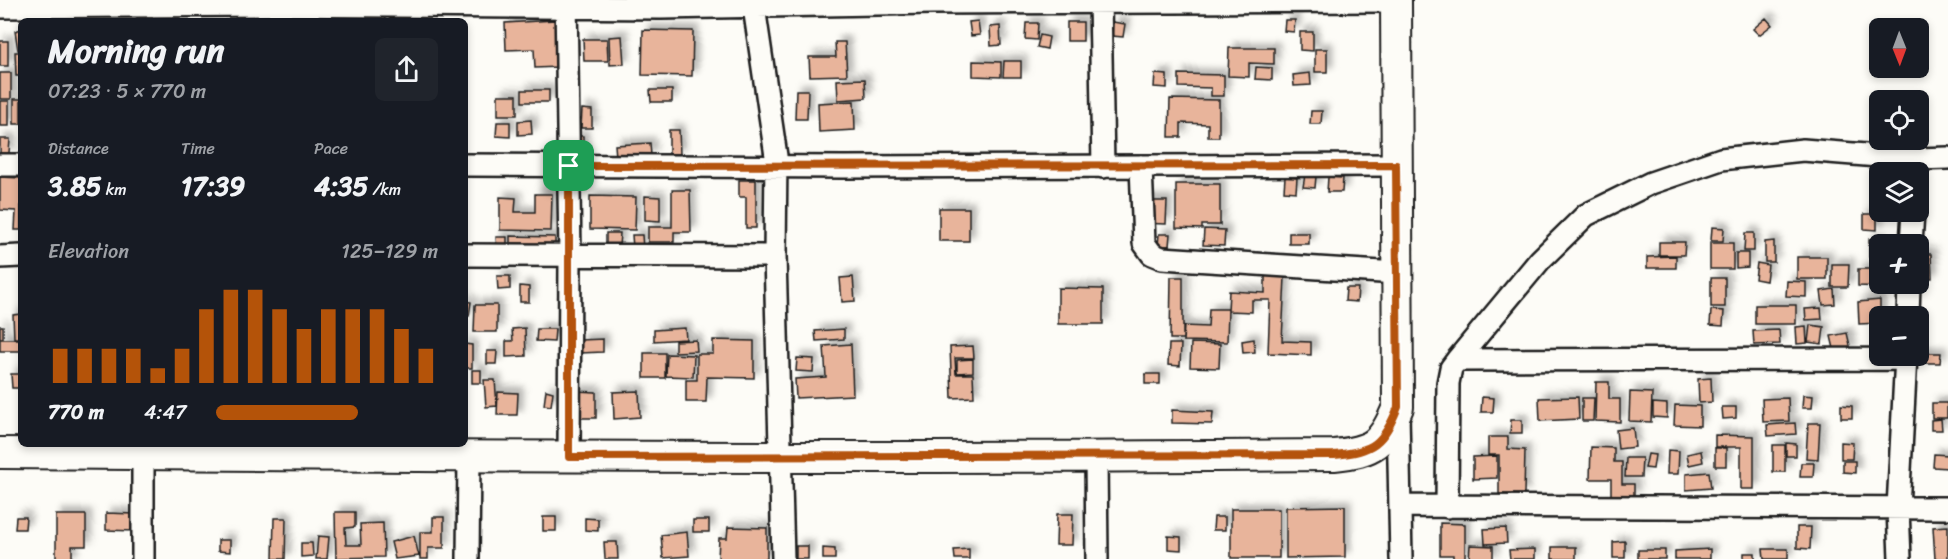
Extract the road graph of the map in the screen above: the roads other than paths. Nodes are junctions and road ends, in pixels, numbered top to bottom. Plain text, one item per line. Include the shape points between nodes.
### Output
1 (1396, 0) edge
2 (932, 2) edge
3 (1100, 2) edge
4 (399, 3) edge
5 (754, 3) edge
6 (566, 4) edge
7 (0, 7) edge
8 (198, 9) edge
9 (452, 14) edge
10 (1948, 158) edge
11 (1887, 162) edge
12 (1929, 163) edge
13 (0, 165) edge
14 (18, 165) edge
15 (468, 165) edge
16 (1396, 165) junction
17 (569, 166) junction
18 (776, 166) junction
19 (1102, 166) junction
20 (1140, 166) junction
21 (468, 255) edge
22 (570, 255) junction
23 (0, 256) edge
24 (18, 256) edge
25 (775, 256) junction
26 (1397, 273) junction
27 (1869, 357) edge
28 (1457, 360) junction
29 (1906, 366) edge
30 (1398, 407) junction
31 (311, 450) edge
32 (0, 453) edge
33 (142, 455) junction
34 (782, 456) junction
35 (469, 457) junction
36 (569, 457) junction
37 (1096, 457) junction
38 (1401, 506) junction
39 (1447, 507) junction
40 (1898, 508) junction
41 (1948, 508) edge
42 (143, 559) edge
43 (468, 559) edge
44 (783, 559) edge
45 (1097, 559) edge
46 (1401, 559) edge
47 (1900, 559) edge

1 - 3 street
1 - 16 main road
2 - 3 street
2 - 5 street
3 - 19 street
4 - 8 street
4 - 9 street
5 - 6 street
5 - 18 street
6 - 9 street
6 - 17 street
7 - 8 street
10 - 12 street
11 - 28 street via 1803,150 1720,159 1651,183 1586,215 1540,260
13 - 14 street
15 - 17 street
16 - 20 street
16 - 26 main road
17 - 18 street
17 - 22 street
18 - 19 street
18 - 25 street
19 - 20 street
20 - 26 street via 1144,243 1152,254 1162,258
21 - 22 street
22 - 25 street
22 - 36 street
23 - 24 street
25 - 34 street
26 - 30 main road
27 - 28 street
28 - 39 street via 1448,383
29 - 40 street
30 - 37 main road via 1389,429 1375,444 1359,452
30 - 38 street
31 - 33 main road
31 - 35 main road
32 - 33 main road
33 - 42 street
34 - 36 main road
34 - 37 main road
34 - 44 street
35 - 36 main road
35 - 43 street
37 - 45 street
38 - 39 street
38 - 46 street
39 - 40 street
40 - 41 street
40 - 47 street

